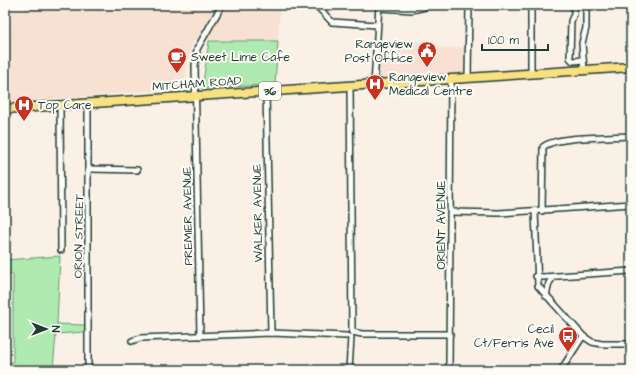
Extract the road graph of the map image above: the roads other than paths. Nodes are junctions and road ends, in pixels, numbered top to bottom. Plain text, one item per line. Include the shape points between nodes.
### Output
1 (222, 5) edge
2 (316, 5) edge
3 (469, 5) edge
4 (531, 5) edge
5 (574, 5) edge
6 (586, 5) edge
7 (379, 6) edge
8 (425, 7) dead end
9 (377, 25) junction
10 (583, 60) junction
11 (631, 68) edge
12 (584, 70) junction
13 (531, 74) junction
14 (468, 79) junction
15 (451, 80) junction
16 (374, 85) junction
17 (350, 86) junction
18 (266, 92) junction
19 (195, 96) junction
20 (88, 103) junction
21 (60, 105) junction
22 (5, 108) edge
23 (631, 136) edge
24 (90, 169) junction
25 (137, 170) dead end
26 (631, 204) edge
27 (535, 211) junction
28 (542, 211) junction
29 (451, 212) junction
30 (61, 250) dead end
31 (631, 271) edge
32 (536, 276) junction
33 (553, 277) junction
34 (546, 296) junction
35 (271, 333) junction
36 (350, 334) junction
37 (450, 334) junction
38 (200, 336) junction
39 (583, 336) junction
40 (132, 341) dead end
41 (631, 344) edge
42 (88, 368) dead end
43 (349, 370) edge
44 (449, 370) edge
45 (561, 370) edge

1 - 19 street, PREMIER AVENUE via 198,49
2 - 9 street via 332,22
3 - 14 street
4 - 13 street
5 - 10 street via 570,58 573,61
6 - 10 street
7 - 8 street via 412,10
7 - 9 street
9 - 16 street
10 - 12 street
11 - 12 main road, MITCHAM ROAD / 36
12 - 13 main road, MITCHAM ROAD / 36
13 - 14 main road, MITCHAM ROAD / 36
14 - 15 main road, MITCHAM ROAD / 36
15 - 16 main road, MITCHAM ROAD / 36
15 - 29 street, ORIENT AVENUE
16 - 17 main road, MITCHAM ROAD / 36
17 - 18 main road, MITCHAM ROAD / 36
17 - 36 street
18 - 19 main road, MITCHAM ROAD / 36
18 - 35 street, WALKER AVENUE
19 - 20 main road, MITCHAM ROAD / 36
19 - 38 street, PREMIER AVENUE
20 - 21 main road, MITCHAM ROAD / 36
20 - 24 street, ORION STREET
21 - 22 main road, MITCHAM ROAD / 36
21 - 30 street
23 - 28 street via 561,141 542,146
24 - 25 street
24 - 42 street, ORION STREET
26 - 28 street
27 - 28 street
27 - 29 street
27 - 32 street
29 - 37 street, ORIENT AVENUE
31 - 33 street
32 - 33 street
32 - 34 street via 538,286
33 - 34 street
34 - 39 street
35 - 36 street
35 - 38 street
36 - 37 street
36 - 43 street
37 - 44 street, ORIENT AVENUE
38 - 40 street via 140,338
39 - 41 street via 592,342 602,344
39 - 45 street

